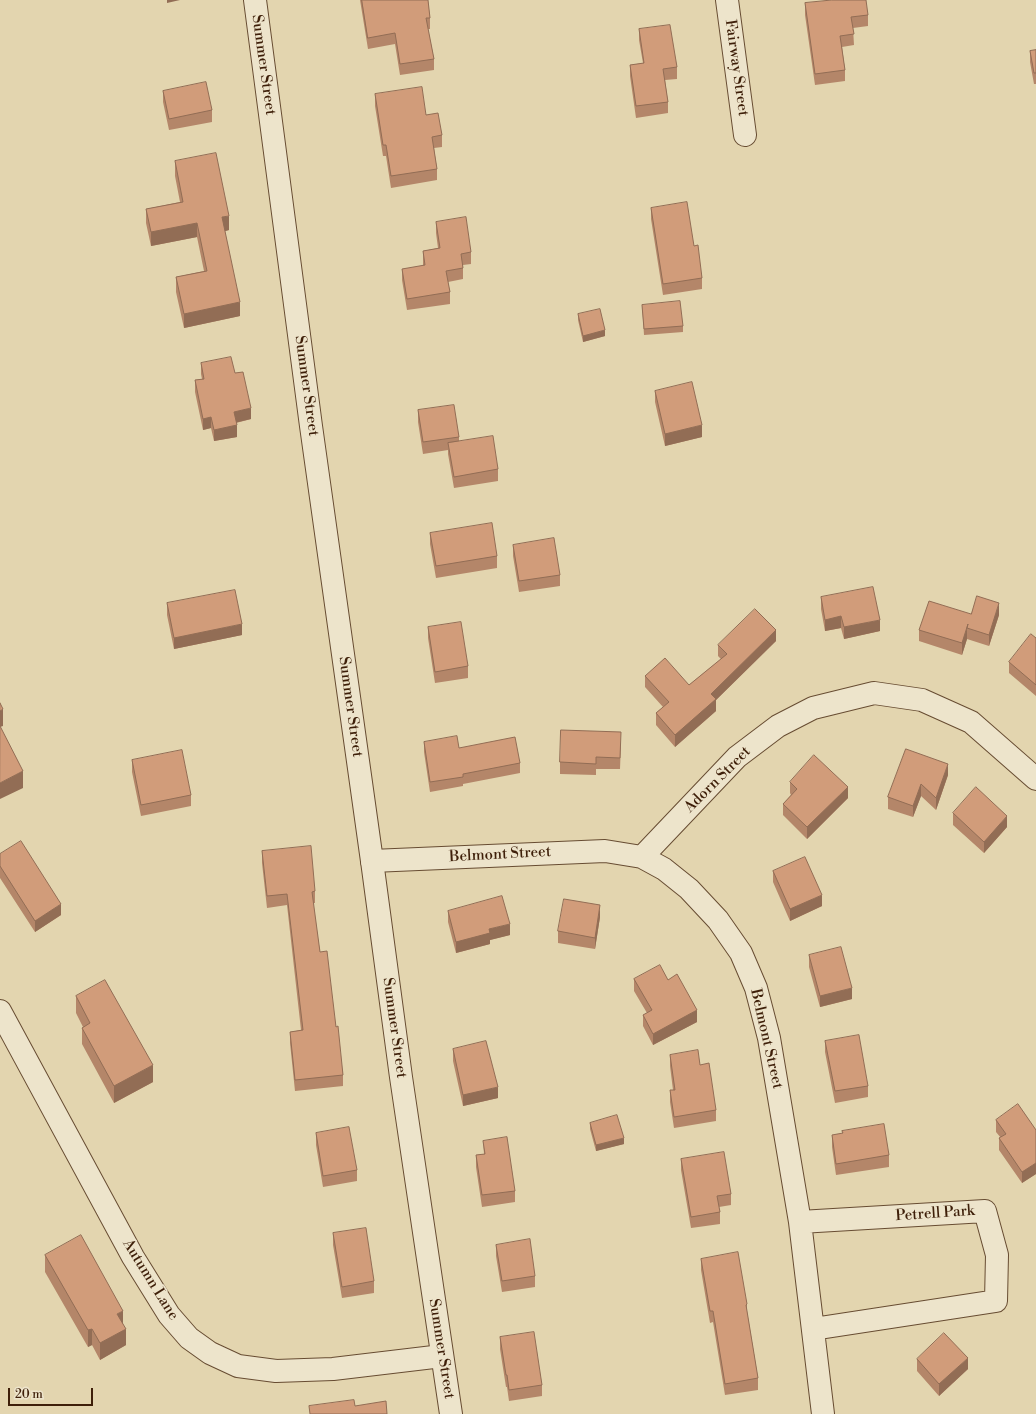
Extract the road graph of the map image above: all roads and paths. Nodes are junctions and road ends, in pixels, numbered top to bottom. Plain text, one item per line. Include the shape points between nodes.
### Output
1 (255, 0) edge
2 (727, 0) edge
3 (745, 135) dead end
4 (1036, 778) edge
5 (642, 857) junction
6 (372, 861) junction
7 (0, 1011) edge
8 (800, 1222) junction
9 (813, 1329) junction
10 (442, 1356) junction
11 (451, 1414) edge
12 (823, 1414) edge

1 - 6 street, Summer Street
2 - 3 street, Fairway Street
4 - 5 street, Adorn Street via 971,722 922,700 874,693 813,708 778,726 737,757
5 - 6 street, Belmont Street via 605,851
5 - 8 street, Belmont Street via 664,869 718,920 741,954 756,988 769,1038
6 - 10 street, Summer Street
7 - 10 street, Autumn Lane via 133,1257 169,1315 190,1338 210,1353 238,1366 276,1371 333,1369
8 - 9 street, Belmont Street
8 - 9 street, Petrell Park via 985,1211 997,1255 996,1301
9 - 12 street, Belmont Street
10 - 11 street, Summer Street

